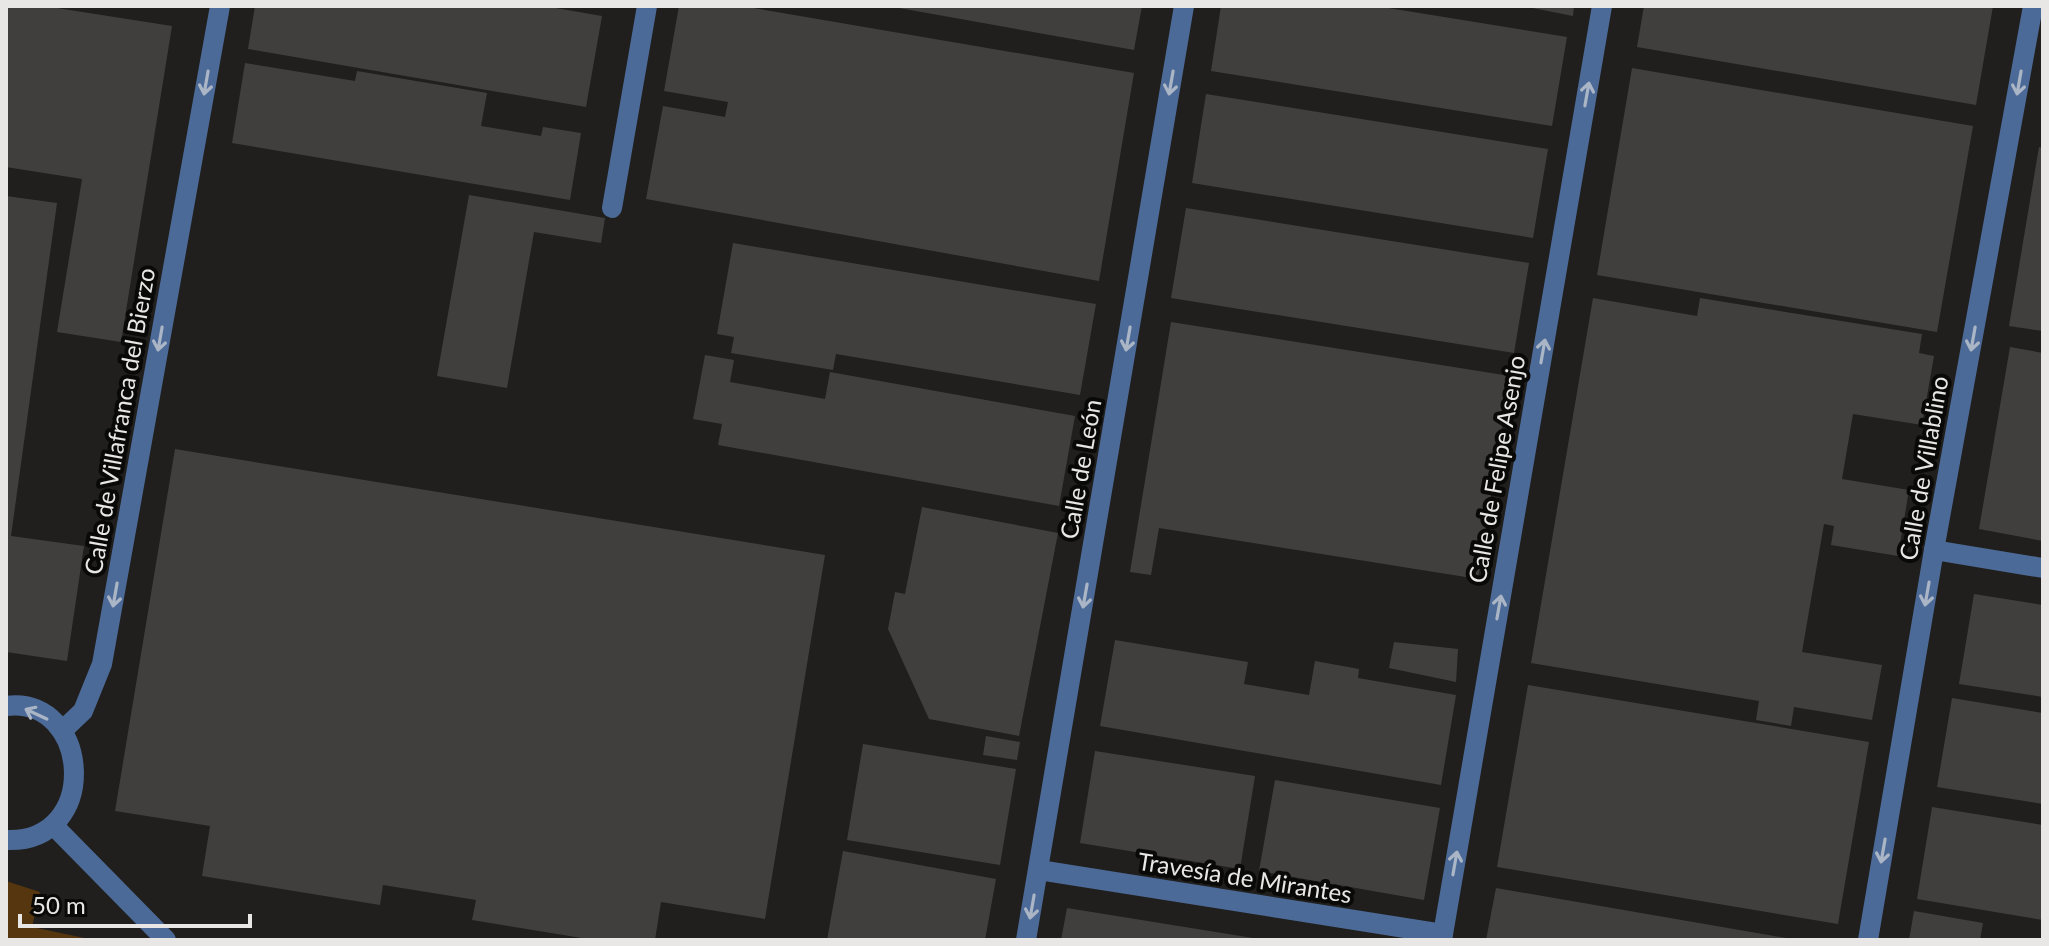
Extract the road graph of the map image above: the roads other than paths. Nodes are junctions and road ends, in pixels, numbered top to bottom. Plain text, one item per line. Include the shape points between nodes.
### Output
1 (220, 6) edge
2 (647, 6) edge
3 (1184, 6) edge
4 (1602, 6) edge
5 (2033, 6) edge
6 (612, 208) dead end
7 (1934, 550) junction
8 (2043, 568) edge
9 (6, 706) edge
10 (62, 731) junction
11 (53, 825) junction
12 (6, 840) edge
13 (1039, 870) junction
14 (1443, 937) edge
15 (166, 940) edge
16 (1026, 940) edge
17 (1868, 940) edge

1 -> 10 street, Calle de Villafranca del Bierzo via 102,664 83,711
2 - 6 street
3 -> 13 street, Calle de León
14 -> 4 street, Calle de Felipe Asenjo
5 -> 7 street, Calle de Villablino
7 - 8 street
7 -> 17 street, Calle de Villablino
10 -> 9 street via 40,713
10 - 11 street via 74,755 76,780 69,805
11 - 12 street via 22,841
11 - 15 street
13 - 14 street, Travesía de Mirantes
13 -> 16 street, Calle de León

